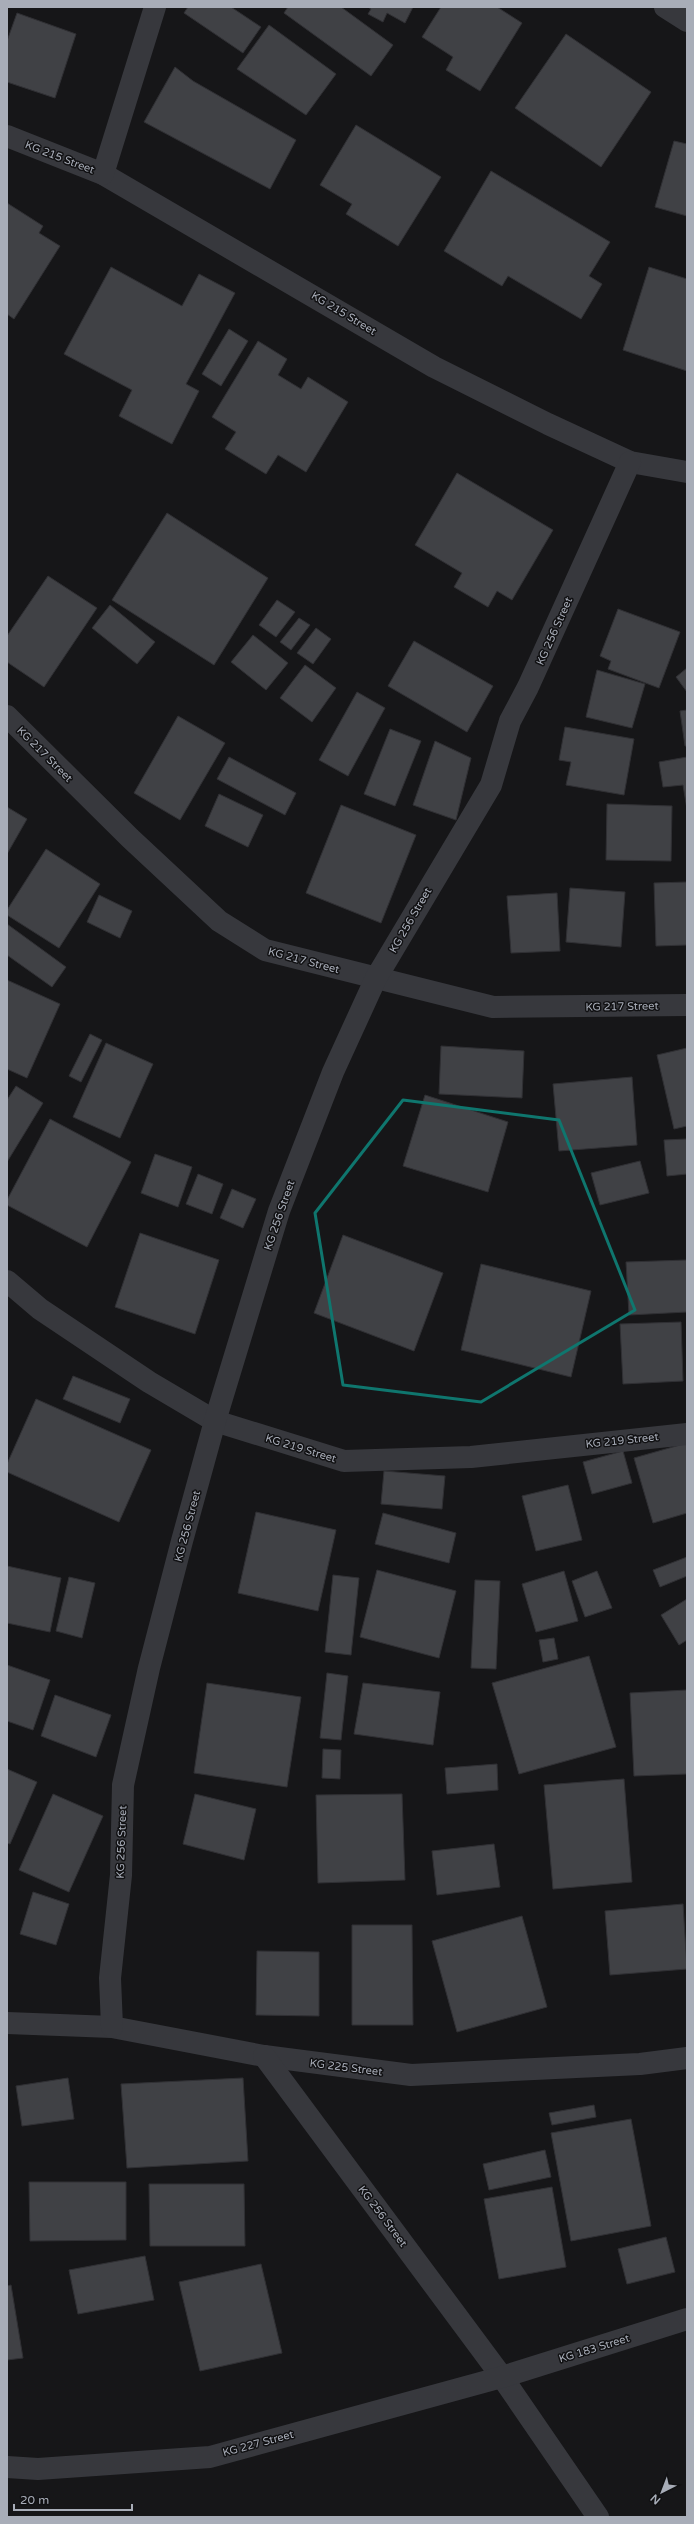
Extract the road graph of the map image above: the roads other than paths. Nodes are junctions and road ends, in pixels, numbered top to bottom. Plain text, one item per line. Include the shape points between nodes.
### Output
1 (155, 7) edge
2 (665, 7) edge
3 (687, 21) edge
4 (7, 136) edge
5 (103, 174) junction
6 (630, 462) junction
7 (687, 472) edge
8 (7, 716) edge
9 (376, 978) junction
10 (687, 1005) edge
11 (7, 1281) edge
12 (215, 1421) junction
13 (687, 1434) edge
14 (9, 2021) edge
15 (112, 2027) junction
16 (264, 2056) junction
17 (687, 2058) edge
18 (687, 2319) edge
19 (502, 2376) junction
20 (7, 2467) edge
21 (598, 2517) edge

1 - 5 street
2 - 3 street
4 - 5 street, KG 215 Street
5 - 6 street, KG 215 Street via 434,367
6 - 7 street, KG 215 Street
6 - 9 street, KG 256 Street via 528,687 510,721 491,785
8 - 9 street, KG 217 Street via 130,838 219,921 265,950
9 - 10 street, KG 217 Street via 493,1007
9 - 12 street, KG 256 Street via 334,1072 279,1211
11 - 12 street, KG 219 Street via 40,1309 149,1382
12 - 13 street, KG 219 Street via 344,1461 471,1457
12 - 15 street, KG 256 Street via 149,1668 123,1785 121,1875 110,1978
14 - 15 street, KG 225 Street
15 - 16 street, KG 225 Street
16 - 17 street, KG 225 Street via 410,2075 640,2064
16 - 19 street, KG 256 Street
18 - 19 street, KG 183 Street
19 - 20 street, KG 227 Street via 210,2456 38,2469
19 - 21 street, KG 256 Street

